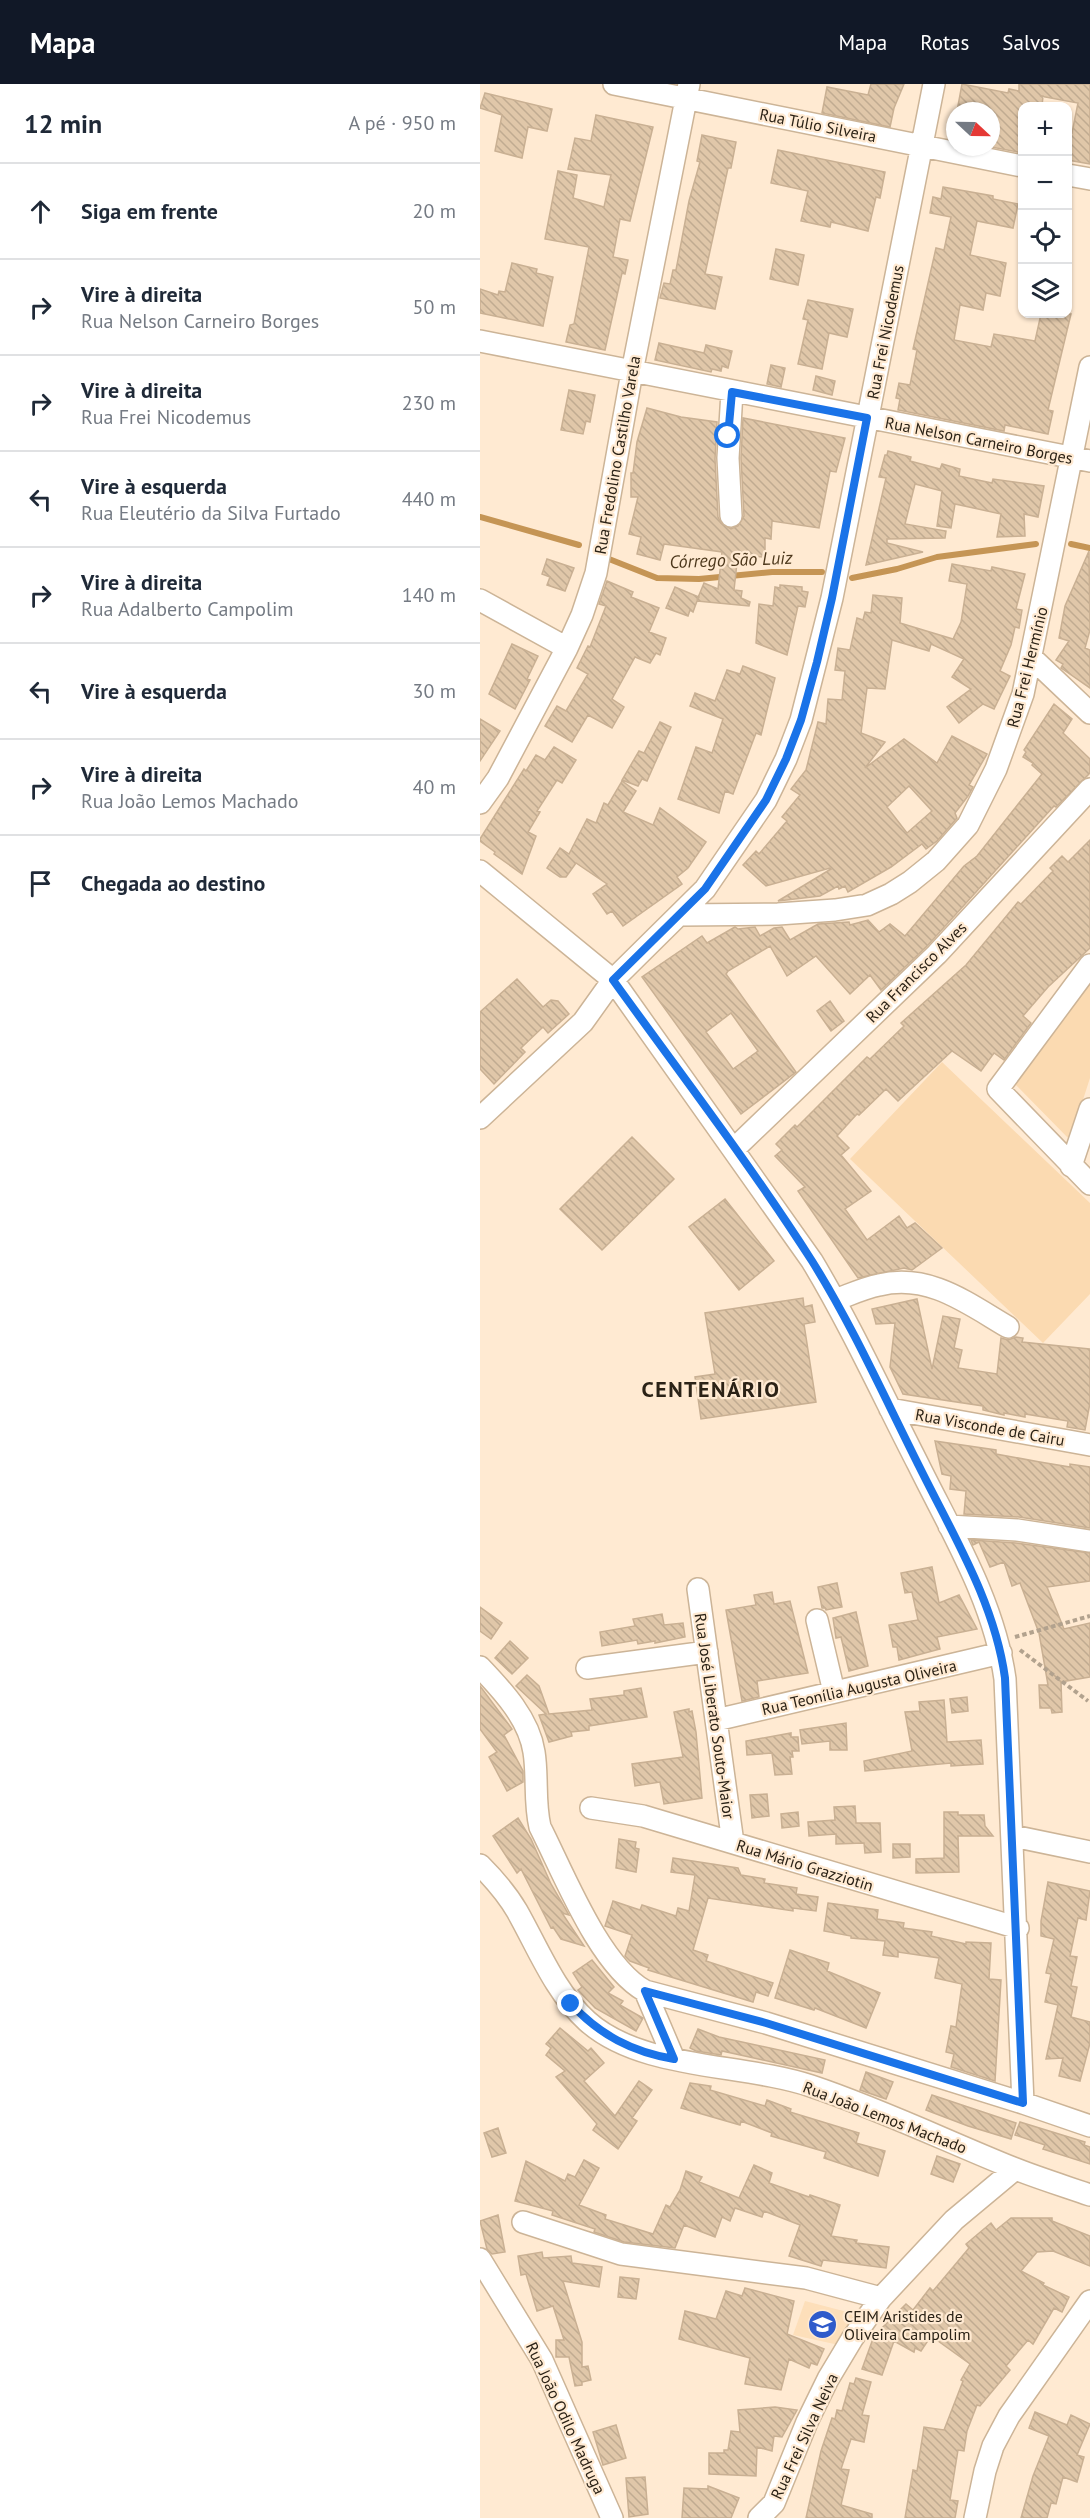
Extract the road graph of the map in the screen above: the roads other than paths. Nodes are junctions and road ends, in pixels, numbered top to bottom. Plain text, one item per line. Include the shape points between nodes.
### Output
1 (614, 84) edge
2 (934, 84) edge
3 (687, 91) edge
4 (922, 146) junction
5 (1018, 165) edge
6 (1072, 176) edge
7 (1090, 179) edge
8 (480, 341) edge
9 (1090, 367) edge
10 (632, 372) junction
11 (732, 392) junction
12 (867, 418) junction
13 (1081, 460) edge
14 (731, 516) dead end
15 (480, 600) edge
16 (567, 648) junction
17 (1032, 658) junction
18 (1090, 713) edge
19 (1090, 789) edge
20 (480, 803) edge
21 (480, 871) edge
22 (680, 915) junction
23 (1090, 965) edge
24 (613, 980) junction
25 (1090, 1109) edge
26 (480, 1118) edge
27 (734, 1149) junction
28 (1071, 1166) junction
29 (1090, 1184) edge
30 (835, 1300) junction
31 (1008, 1327) dead end
32 (890, 1408) junction
33 (1090, 1445) edge
34 (949, 1526) junction
35 (1090, 1540) edge
36 (698, 1589) dead end
37 (817, 1620) dead end
38 (1007, 1648) junction
39 (706, 1652) junction
40 (480, 1667) edge
41 (587, 1668) dead end
42 (834, 1692) junction
43 (716, 1719) junction
44 (591, 1808) dead end
45 (1013, 1836) junction
46 (733, 1843) junction
47 (1090, 1852) edge
48 (480, 1865) edge
49 (1018, 1929) junction
50 (645, 1991) junction
51 (674, 2059) junction
52 (1023, 2103) junction
53 (1090, 2126) edge
54 (1015, 2169) junction
55 (1090, 2195) edge
56 (523, 2222) dead end
57 (480, 2259) edge
58 (881, 2298) junction
59 (1090, 2301) edge
60 (768, 2513) edge
61 (612, 2518) edge
62 (975, 2518) edge

1 - 3 street, Rua Túlio Silveira
2 - 4 street, Rua Frei Nicodemus
3 - 4 street, Rua Túlio Silveira
3 - 10 street, Rua Fredolino Castilho Varela
4 - 5 street, Rua Túlio Silveira
4 - 12 street, Rua Frei Nicodemus
6 - 7 street
8 - 10 street, Rua Nelson Carneiro Borges
9 - 13 street, Rua Frei Hermínio
10 - 11 street, Rua Nelson Carneiro Borges
10 - 16 street, Rua Fredolino Castilho Varela via 596,573
11 - 12 street, Rua Nelson Carneiro Borges
11 - 14 street via 728,436
12 - 13 street, Rua Nelson Carneiro Borges
12 - 22 street, Rua Frei Nicodemus via 832,598 794,740 766,800 738,843 705,889
13 - 17 street, Rua Frei Hermínio
15 - 16 street
16 - 20 street, Rua Fredolino Castilho Varela via 498,778
17 - 18 street
17 - 22 street, Rua Frei Hermínio via 1010,734 979,805 968,825 944,852 910,882 867,905 835,910
19 - 27 street, Rua Francisco Alves via 945,946
21 - 24 street
22 - 24 street, Rua Frei Nicodemus
23 - 28 street via 998,1089
24 - 26 street, Rua Frei Nicodemus via 583,1022
24 - 27 street
25 - 28 street
27 - 30 street
28 - 29 street
30 - 31 street via 877,1285 915,1282 950,1293
30 - 32 street
32 - 33 street, Rua Visconde de Cairu
32 - 34 street
34 - 35 street
34 - 38 street
36 - 39 street, Rua José Liberato Souto-Maior
37 - 42 street
38 - 42 street, Rua Teonília Augusta Oliveira
38 - 45 street
39 - 41 street
39 - 43 street, Rua José Liberato Souto-Maior
40 - 50 street via 514,1705 527,1729 534,1752 540,1827 594,1934 619,1971
42 - 43 street, Rua Teonília Augusta Oliveira
43 - 46 street, Rua José Liberato Souto-Maior
44 - 46 street, Rua Mário Grazziotin via 643,1816
45 - 47 street
45 - 49 street
46 - 49 street, Rua Mário Grazziotin
48 - 51 street, Rua João Lemos Machado via 502,1890 558,1985 588,2022 632,2049
49 - 52 street
50 - 51 street
50 - 52 street via 766,2023
51 - 54 street, Rua João Lemos Machado via 809,2085
52 - 53 street
54 - 55 street, Rua João Lemos Machado
54 - 58 street, Rua Frei Silva Neiva via 954,2220
56 - 58 street via 621,2254 806,2278
57 - 61 street, Rua João Odilo Madruga via 542,2360
58 - 60 street, Rua Frei Silva Neiva via 828,2379
59 - 62 street via 998,2436 985,2471

